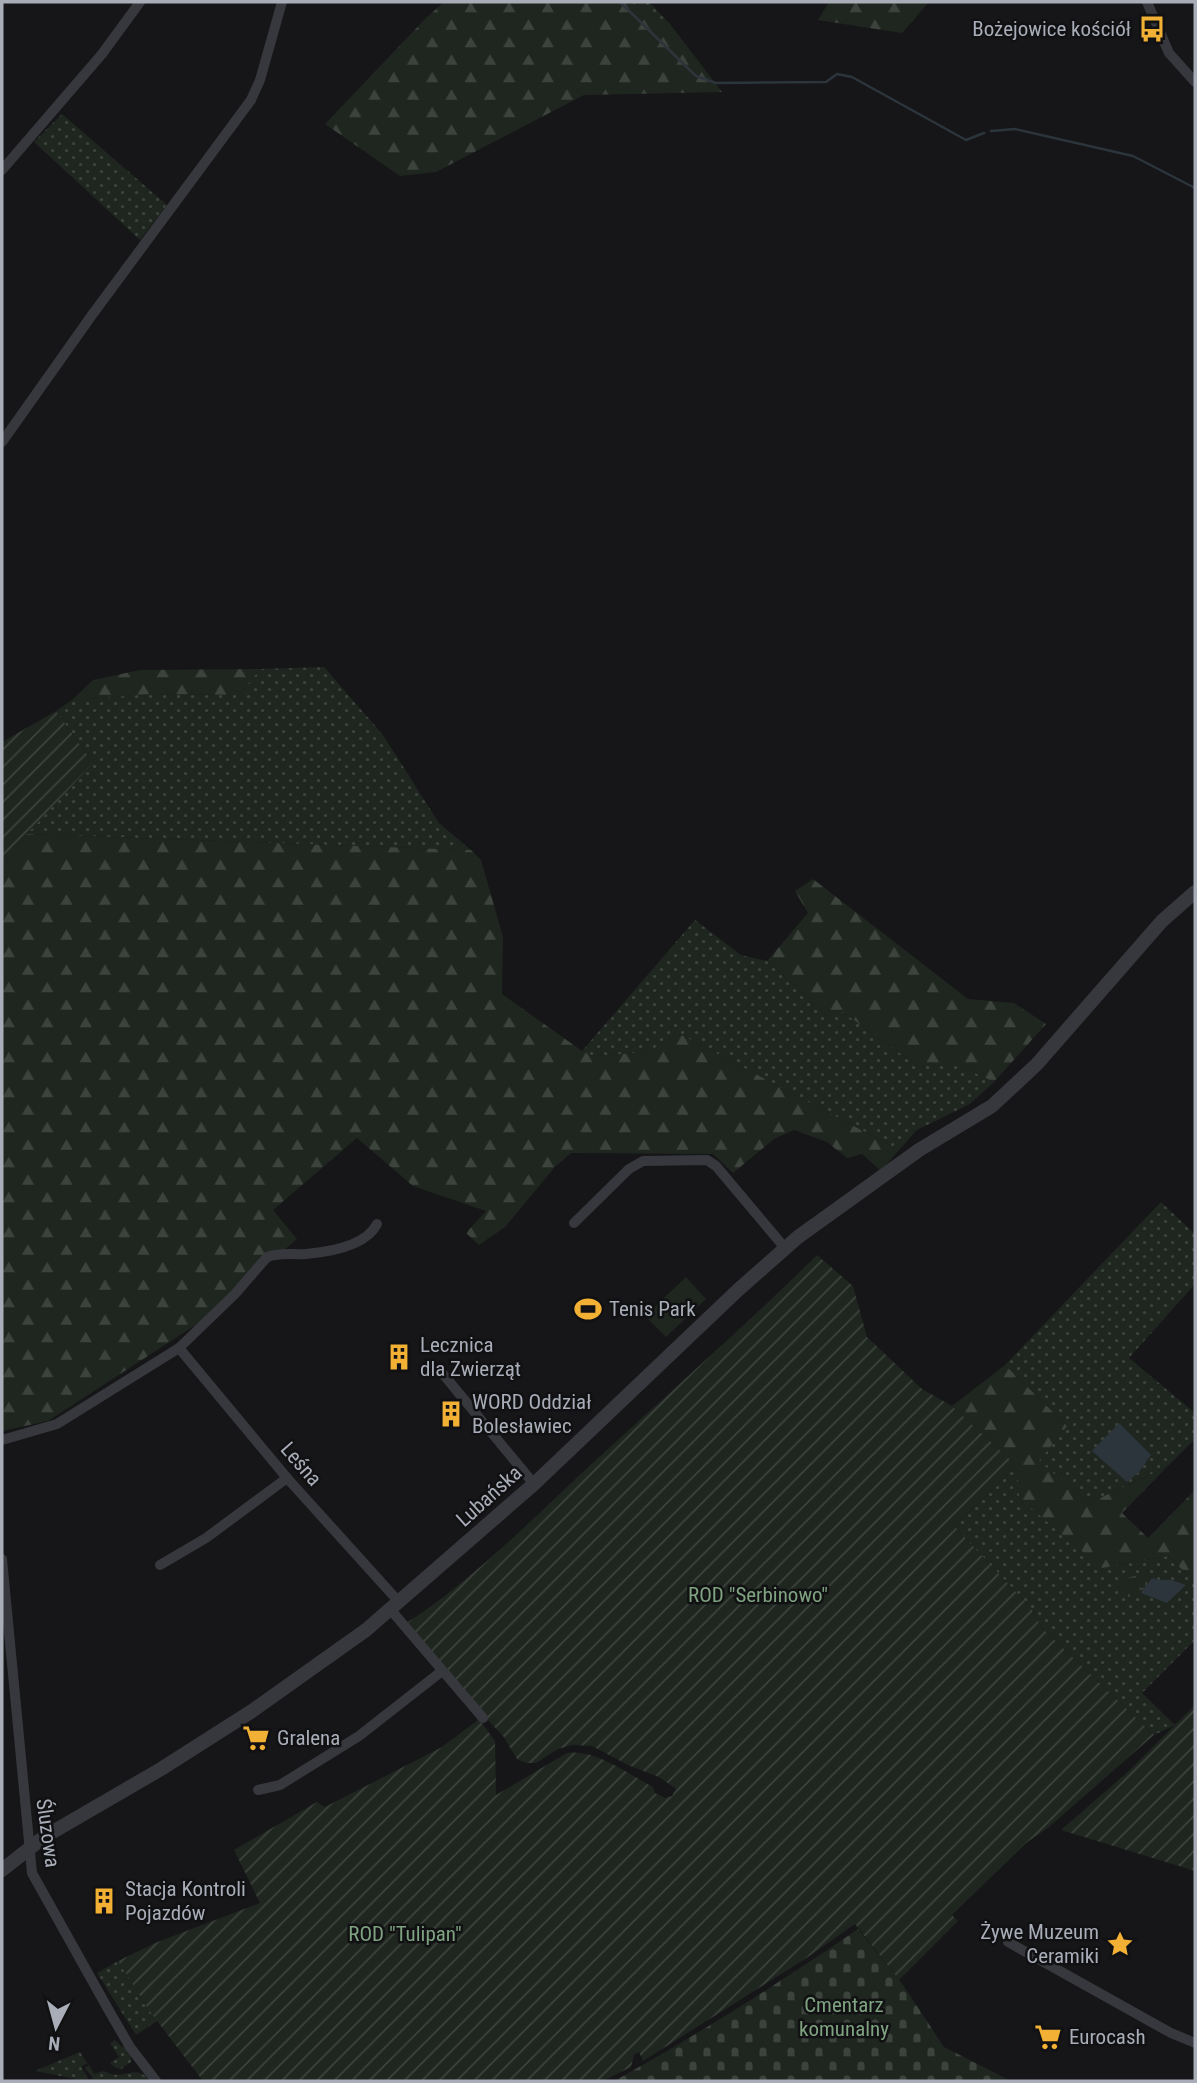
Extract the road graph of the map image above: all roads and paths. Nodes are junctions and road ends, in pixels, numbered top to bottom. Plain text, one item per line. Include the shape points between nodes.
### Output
1 (140, 2) edge
2 (282, 2) edge
3 (1147, 2) edge
4 (1195, 82) edge
5 (2, 170) edge
6 (2, 442) edge
7 (1195, 892) edge
8 (574, 1223) dead end
9 (377, 1224) dead end
10 (785, 1248) junction
11 (179, 1348) junction
12 (443, 1374) dead end
13 (2, 1440) edge
14 (287, 1478) junction
15 (534, 1484) junction
16 (2, 1559) edge
17 (160, 1565) dead end
18 (394, 1605) junction
19 (6, 1638) edge
20 (442, 1671) junction
21 (483, 1718) dead end
22 (258, 1790) dead end
23 (28, 1848) junction
24 (2, 1870) edge
25 (1008, 1942) dead end
26 (1195, 2043) edge
27 (156, 2081) edge

1 - 5 street via 102,54
2 - 6 street via 251,100
3 - 4 street via 1169,53
7 - 10 street, Lubańska via 1162,921 1037,1064 992,1106 919,1150
8 - 10 street via 643,1161 707,1160
9 - 11 street via 369,1234 339,1248 267,1256
10 - 15 street, Lubańska
11 - 13 street via 57,1424
11 - 14 street, Leśna
12 - 15 street
14 - 17 street via 206,1538
14 - 18 street, Leśna
15 - 18 street, Lubańska
16 - 19 street, Śluzowa
18 - 20 street
18 - 23 street, Lubańska via 344,1647 252,1711
19 - 23 street, Śluzowa
20 - 21 street
20 - 22 street via 359,1735 280,1785
23 - 24 street, Lubańska
23 - 27 street, Śluzowa via 32,1873 95,1988
25 - 26 street

